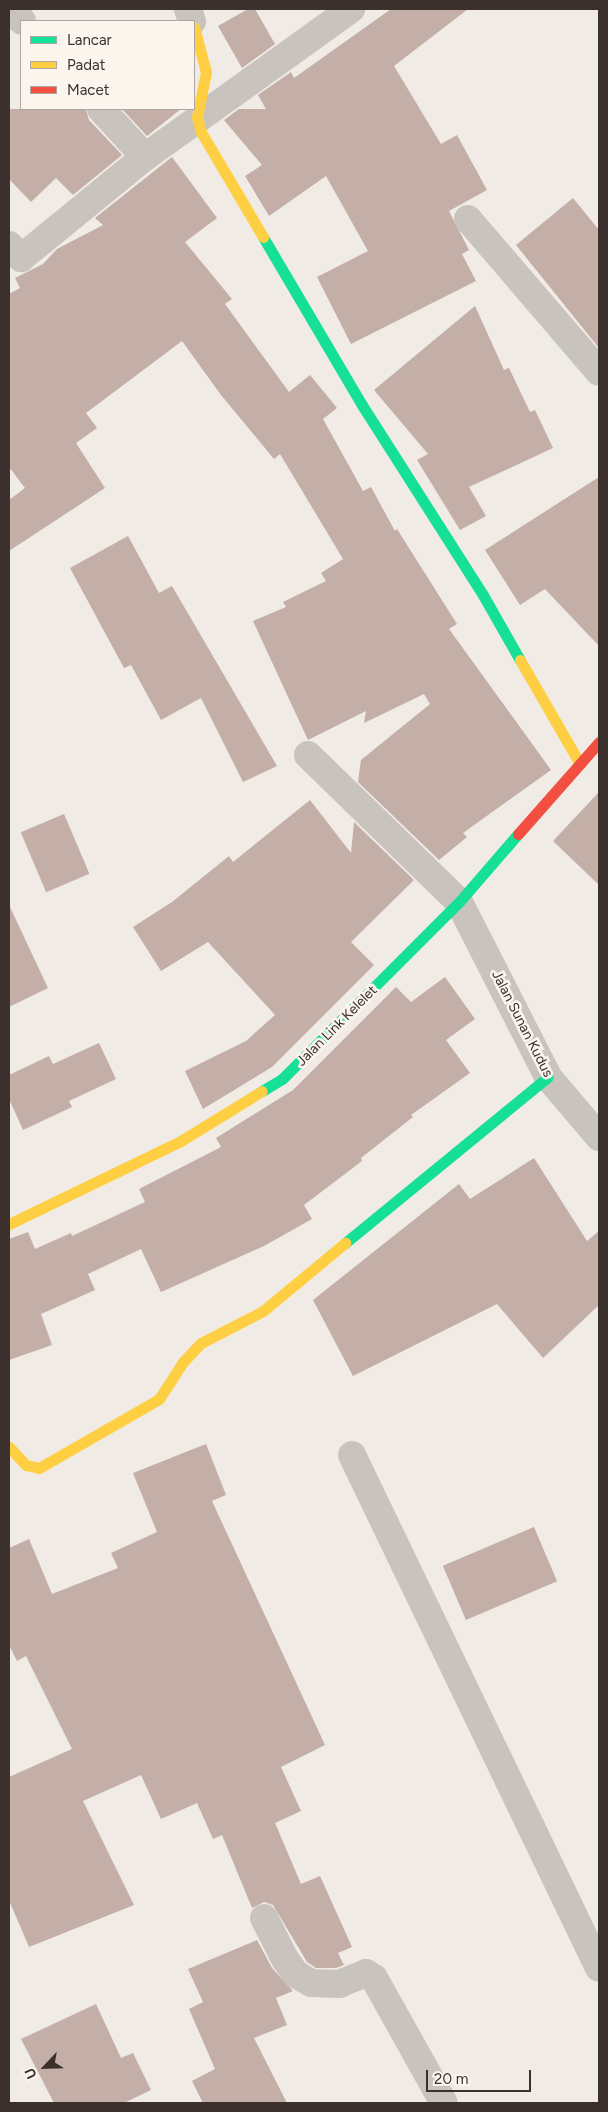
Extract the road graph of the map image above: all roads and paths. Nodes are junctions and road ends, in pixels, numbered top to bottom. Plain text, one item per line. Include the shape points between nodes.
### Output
1 (351, 9) edge
2 (195, 31) edge
3 (102, 110) edge
4 (197, 117) junction
5 (145, 157) junction
6 (468, 219) dead end
7 (13, 257) edge
8 (599, 372) edge
9 (599, 742) edge
10 (308, 755) dead end
11 (580, 764) junction
12 (459, 902) junction
13 (548, 1077) junction
14 (599, 1137) edge
15 (9, 1224) edge
16 (9, 1447) edge
17 (352, 1455) dead end
18 (264, 1918) dead end
19 (599, 1968) edge
20 (444, 2103) edge

1 - 4 street
2 - 4 street via 206,72
3 - 5 street
4 - 5 street
4 - 11 street via 201,132 252,220 362,405 483,595
5 - 7 street
6 - 8 street
9 - 11 street, Jalan Link Kelelet
10 - 12 street, Jalan Sunan Kudus
11 - 12 street, Jalan Link Kelelet
12 - 13 street, Jalan Sunan Kudus
12 - 15 street, Jalan Link Kelelet via 282,1079 179,1142
13 - 14 street, Jalan Sunan Kudus
13 - 16 street via 263,1311 201,1343 183,1362 159,1399 39,1468 26,1465
17 - 19 street
18 - 20 street via 285,1959 296,1974 311,1983 339,1984 366,1973 374,1978

